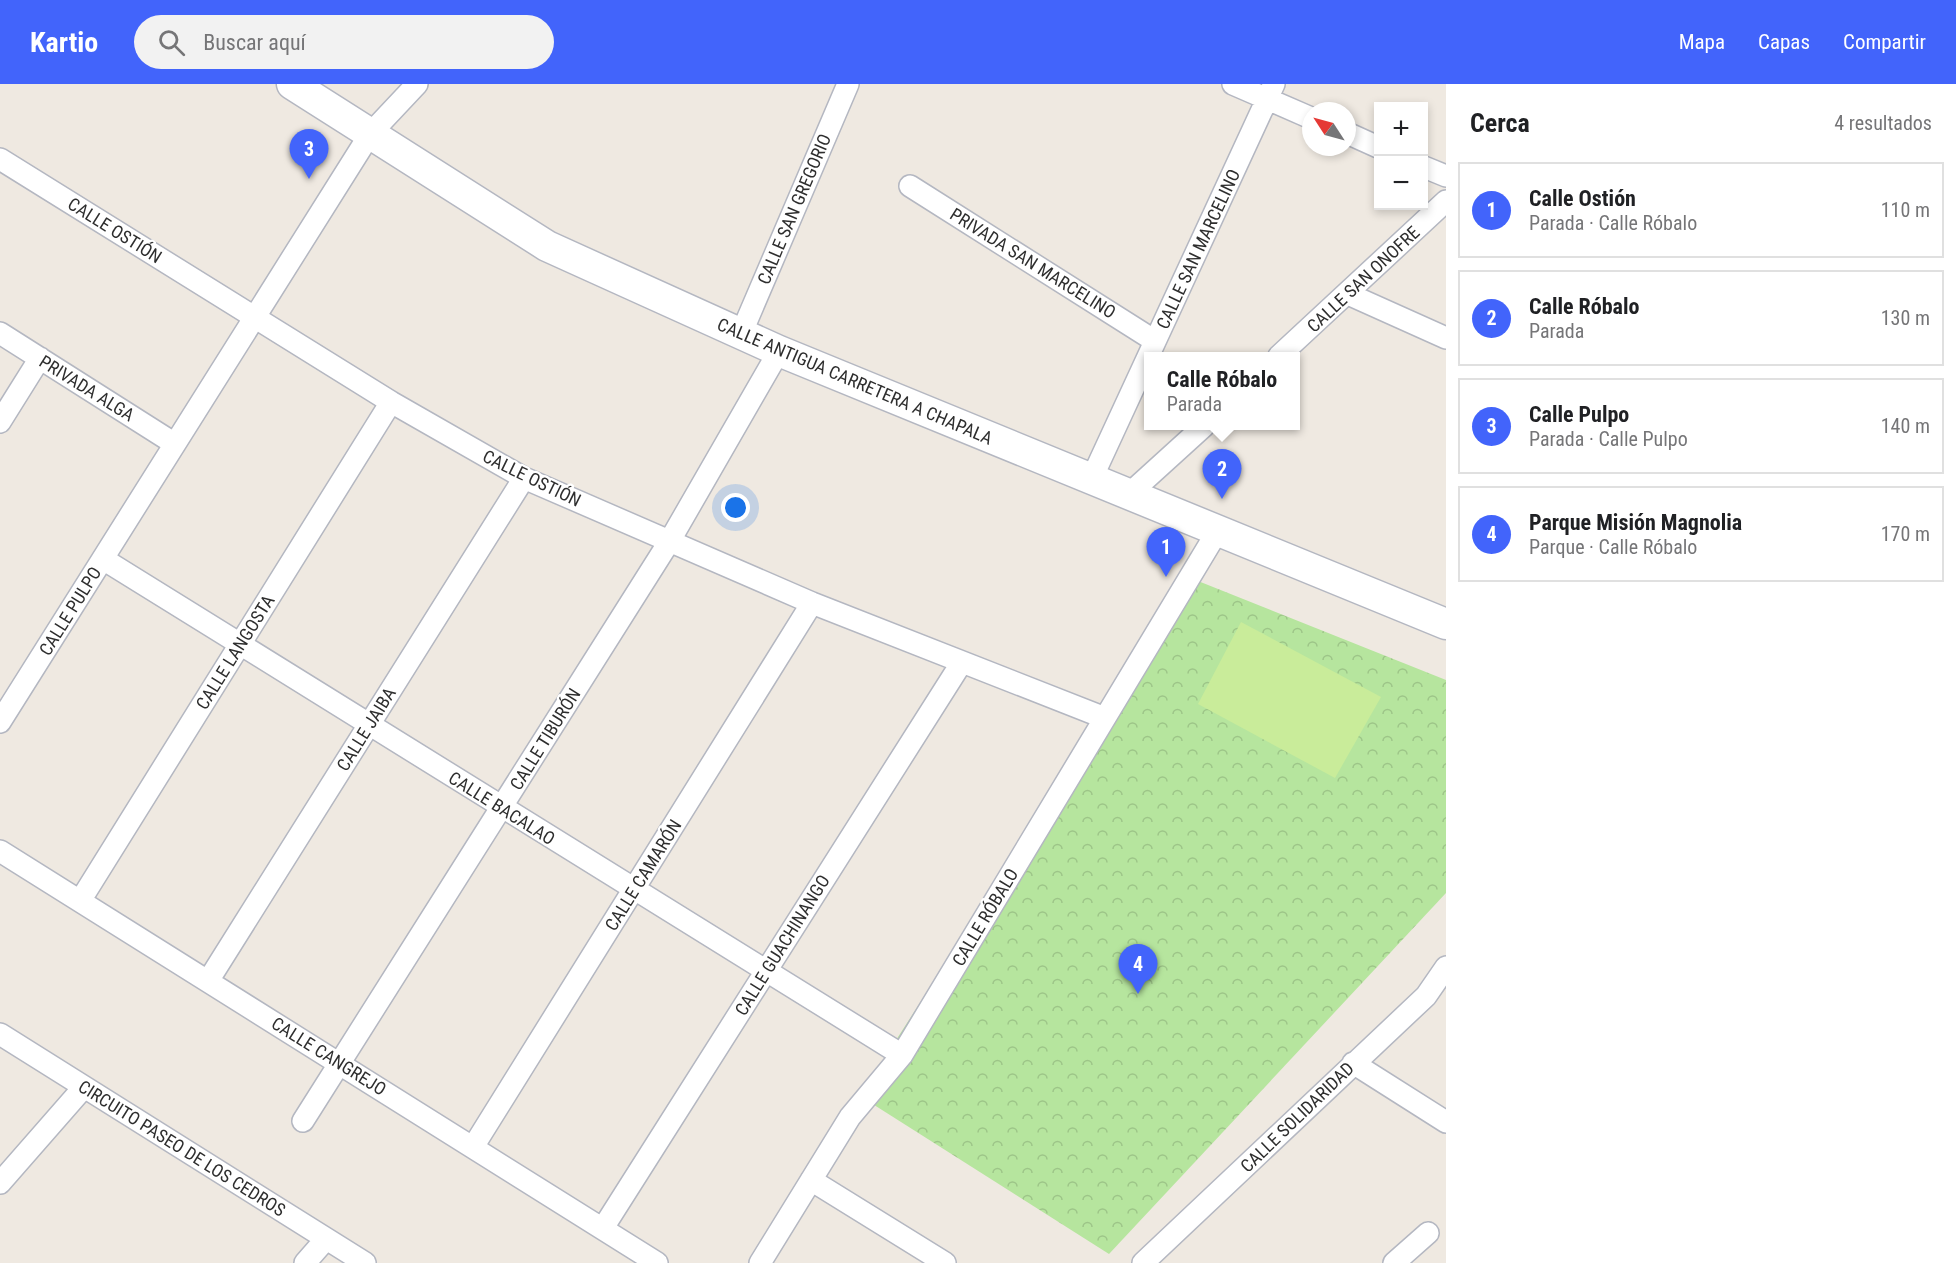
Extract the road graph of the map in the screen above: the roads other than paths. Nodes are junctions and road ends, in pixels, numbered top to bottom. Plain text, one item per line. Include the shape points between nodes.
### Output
1 (292, 84) edge
2 (417, 84) edge
3 (848, 84) edge
4 (1233, 84) edge
5 (1271, 91) edge
6 (1302, 112) edge
7 (370, 134) junction
8 (1356, 137) edge
9 (1374, 145) edge
10 (0, 159) edge
11 (1428, 169) edge
12 (1446, 176) edge
13 (910, 186) dead end
14 (1446, 201) edge
15 (1348, 294) junction
16 (255, 316) junction
17 (0, 333) edge
18 (741, 334) junction
19 (1446, 338) edge
20 (1155, 341) junction
21 (779, 351) junction
22 (1150, 352) edge
23 (1284, 352) edge
24 (40, 358) junction
25 (1144, 365) edge
26 (390, 402) junction
27 (0, 422) edge
28 (1200, 430) edge
29 (175, 444) junction
30 (524, 478) junction
31 (1091, 480) junction
32 (1128, 495) junction
33 (1217, 532) junction
34 (669, 542) junction
35 (103, 559) junction
36 (812, 603) junction
37 (1446, 624) edge
38 (240, 645) junction
39 (962, 662) junction
40 (1105, 718) junction
41 (0, 722) edge
42 (369, 725) junction
43 (501, 807) junction
44 (0, 851) edge
45 (633, 890) junction
46 (80, 901) junction
47 (1446, 967) edge
48 (765, 972) junction
49 (208, 981) junction
50 (0, 1034) edge
51 (902, 1055) junction
52 (339, 1063) junction
53 (1353, 1064) junction
54 (84, 1087) junction
55 (303, 1121) dead end
56 (1446, 1122) edge
57 (473, 1147) junction
58 (811, 1180) junction
59 (0, 1184) edge
60 (603, 1228) junction
61 (1428, 1233) dead end
62 (327, 1239) junction
63 (1146, 1262) edge
64 (305, 1263) edge
65 (365, 1263) edge
66 (657, 1263) edge
67 (759, 1263) edge
68 (945, 1263) edge
69 (1394, 1263) edge

1 - 7 main road, CALLE ANTIGUA CARRETERA A CHAPALA
2 - 7 street, CALLE PULPO
3 - 18 street, CALLE SAN GREGORIO
4 - 5 street
5 - 6 street
5 - 20 street, CALLE SAN MARCELINO
7 - 16 street, CALLE PULPO
7 - 18 main road, CALLE ANTIGUA CARRETERA A CHAPALA via 547,246
8 - 9 street
10 - 16 street, CALLE OSTIÓN
11 - 12 street
13 - 20 street, PRIVADA SAN MARCELINO
14 - 15 street, CALLE SAN ONOFRE
15 - 19 street
15 - 23 street, CALLE SAN ONOFRE
16 - 26 street, CALLE OSTIÓN
16 - 29 street, CALLE PULPO
17 - 24 street, PRIVADA ALGA
18 - 21 main road, CALLE ANTIGUA CARRETERA A CHAPALA
20 - 22 street, CALLE SAN MARCELINO
21 - 31 main road, CALLE ANTIGUA CARRETERA A CHAPALA
21 - 34 street, CALLE TIBURÓN
24 - 27 street
24 - 29 street, PRIVADA ALGA
25 - 31 street, CALLE SAN MARCELINO
26 - 30 street, CALLE OSTIÓN
26 - 38 street, CALLE LANGOSTA
28 - 32 street
29 - 35 street, CALLE PULPO
30 - 34 street, CALLE OSTIÓN
30 - 42 street, CALLE JAIBA
31 - 32 main road, CALLE ANTIGUA CARRETERA A CHAPALA
32 - 33 main road, CALLE ANTIGUA CARRETERA A CHAPALA
33 - 37 main road, CALLE ANTIGUA CARRETERA A CHAPALA
33 - 40 street, CALLE RÓBALO
34 - 36 street, CALLE OSTIÓN
34 - 43 street, CALLE TIBURÓN
35 - 38 street, CALLE BACALAO
35 - 41 street, CALLE PULPO
36 - 39 street, CALLE OSTIÓN
36 - 45 street, CALLE CAMARÓN
38 - 42 street, CALLE BACALAO
38 - 46 street, CALLE LANGOSTA
39 - 40 street, CALLE OSTIÓN
39 - 48 street, CALLE GUACHINANGO
40 - 51 street, CALLE RÓBALO
42 - 43 street, CALLE BACALAO
42 - 49 street, CALLE JAIBA
43 - 45 street, CALLE BACALAO
43 - 52 street, CALLE TIBURÓN
44 - 46 street, CALLE CANGREJO
45 - 48 street, CALLE BACALAO
45 - 57 street, CALLE CAMARÓN
46 - 49 street, CALLE CANGREJO
47 - 53 street, CALLE SOLIDARIDAD via 1426,996
48 - 51 street, CALLE BACALAO
48 - 60 street, CALLE GUACHINANGO
49 - 52 street, CALLE CANGREJO
50 - 54 street, CIRCUITO PASEO DE LOS CEDROS
51 - 58 street, CALLE RÓBALO via 850,1117
52 - 55 street, CALLE TIBURÓN
52 - 57 street, CALLE CANGREJO
53 - 56 street
53 - 63 street, CALLE SOLIDARIDAD
54 - 59 street
54 - 62 street, CIRCUITO PASEO DE LOS CEDROS
57 - 60 street, CALLE CANGREJO
58 - 67 street, CALLE RÓBALO
58 - 68 street
60 - 66 street, CALLE CANGREJO
61 - 69 street
62 - 64 street
62 - 65 street, CIRCUITO PASEO DE LOS CEDROS

